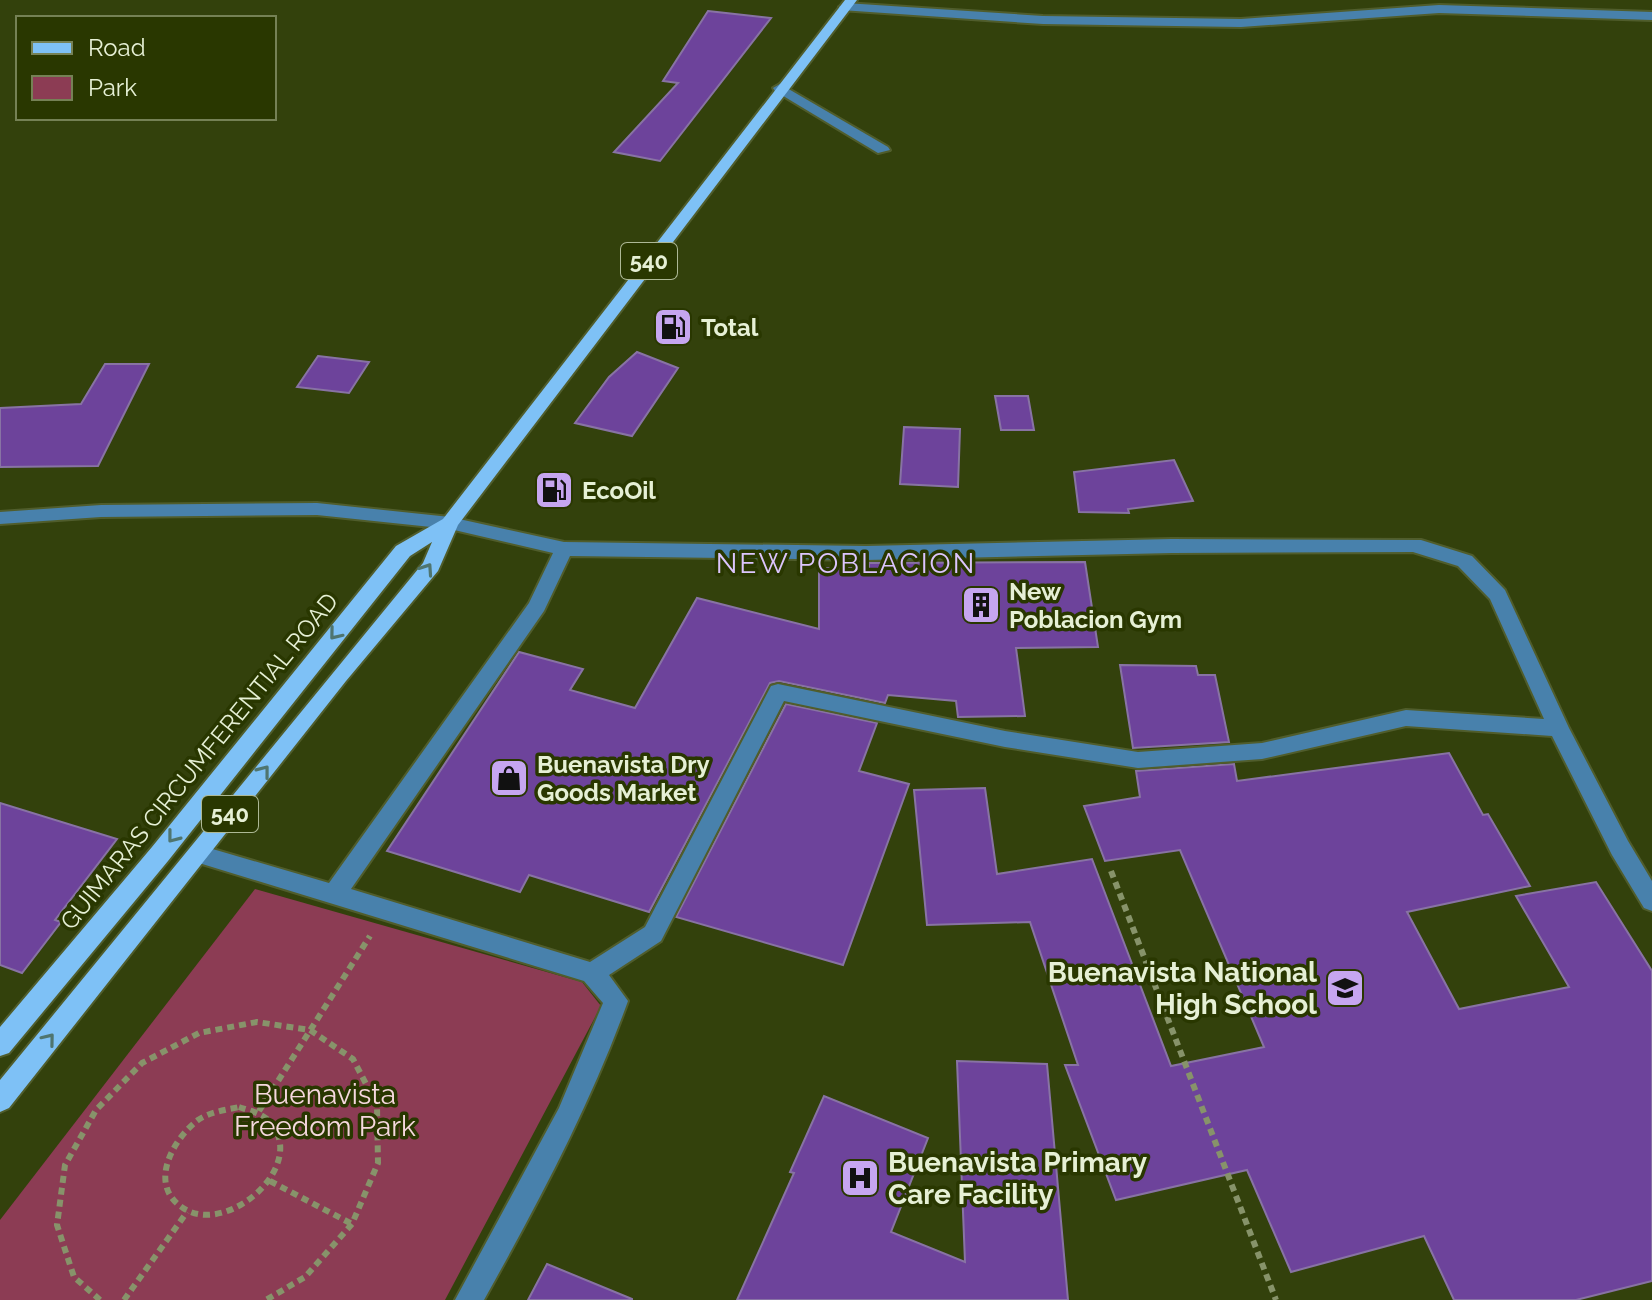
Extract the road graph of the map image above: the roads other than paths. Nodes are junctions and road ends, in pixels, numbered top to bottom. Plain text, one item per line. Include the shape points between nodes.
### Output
1 (848, 4) edge
2 (1652, 16) edge
3 (780, 88) junction
4 (883, 150) dead end
5 (0, 518) edge
6 (450, 523) junction
7 (564, 549) junction
8 (1559, 728) junction
9 (199, 854) junction
10 (335, 893) junction
11 (1652, 901) edge
12 (592, 973) junction
13 (0, 1045) edge
14 (0, 1100) edge
15 (469, 1300) edge

1 - 2 street via 1104,21 1241,23 1439,9
1 - 3 main road, GUIMARAS CIRCUMFERENTIAL ROAD / 540
3 - 4 street
3 - 6 main road, GUIMARAS CIRCUMFERENTIAL ROAD / 540
5 - 6 street via 101,511 317,509
6 - 7 street
9 -> 6 main road, GUIMARAS CIRCUMFERENTIAL ROAD / 540 via 431,566
6 -> 13 main road, GUIMARAS CIRCUMFERENTIAL ROAD / 540 via 403,551
7 - 8 street via 866,553 1414,545 1465,561 1498,595
7 - 10 street via 537,606
8 - 11 street
8 - 12 street via 1406,718 1262,751 1138,760 1005,739 778,692 653,934
9 - 10 street
14 -> 9 main road, GUIMARAS CIRCUMFERENTIAL ROAD / 540
10 - 12 street
12 - 15 street via 616,1001 596,1060 550,1158

